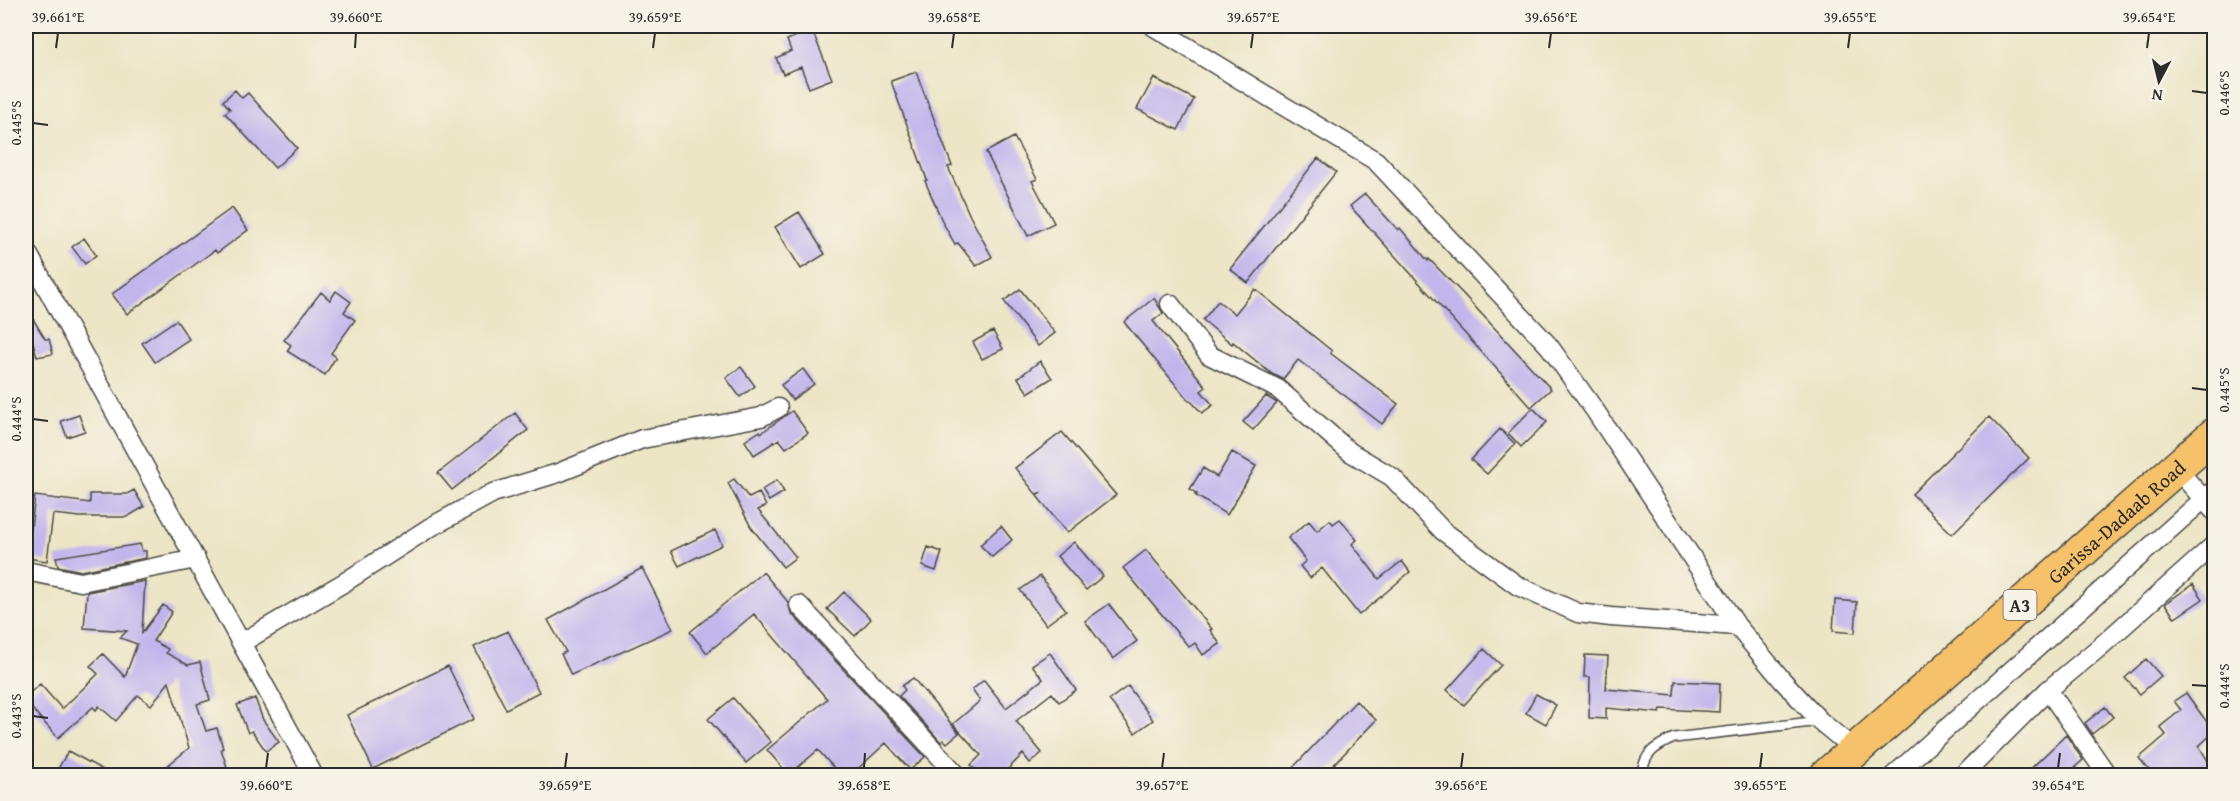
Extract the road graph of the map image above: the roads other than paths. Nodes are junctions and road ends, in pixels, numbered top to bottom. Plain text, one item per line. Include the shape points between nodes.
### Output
1 (1153, 26) edge
2 (26, 250) edge
3 (1170, 304) dead end
4 (778, 408) dead end
5 (2214, 435) edge
6 (2176, 468) junction
7 (2211, 500) edge
8 (2214, 545) edge
9 (196, 559) junction
10 (26, 570) edge
11 (799, 605) dead end
12 (1737, 626) junction
13 (241, 643) junction
14 (2048, 690) junction
15 (1820, 721) junction
16 (1855, 750) junction
17 (314, 776) edge
18 (958, 776) edge
19 (1642, 776) edge
20 (1826, 776) edge
21 (1893, 776) edge
22 (1962, 776) edge
23 (2108, 776) edge

1 - 12 street via 1376,161 1549,346
2 - 9 street
3 - 12 street via 1209,355 1278,388 1350,452 1392,477 1443,531 1518,586 1578,613
4 - 13 street via 761,417 642,439 494,494 429,528
5 - 6 highway, Garissa-Dadaab Road / A3
6 - 7 street
6 - 16 highway, Garissa-Dadaab Road / A3
7 - 21 street
8 - 14 street
9 - 10 street via 81,582
9 - 13 street
11 - 18 street
12 - 15 street
13 - 17 street
14 - 22 street
14 - 23 street
15 - 16 street
15 - 19 lane via 1674,738 1654,746 1642,767
16 - 20 highway, Garissa-Dadaab Road / A3

